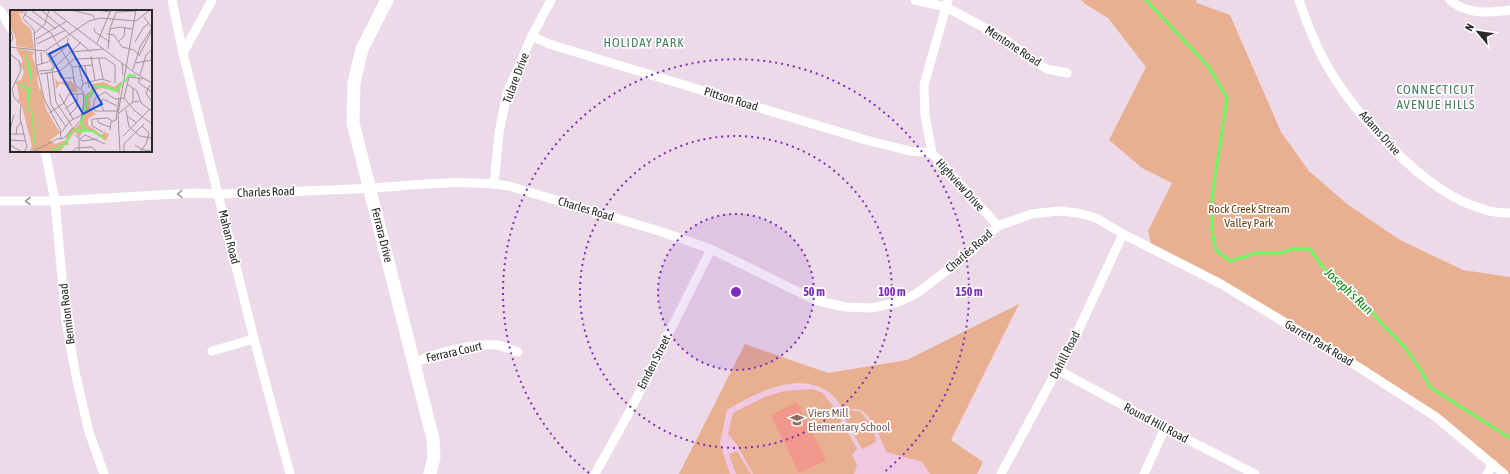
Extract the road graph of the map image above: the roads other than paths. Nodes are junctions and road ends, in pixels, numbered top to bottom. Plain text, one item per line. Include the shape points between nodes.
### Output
1 (172, 0) edge
2 (212, 0) edge
3 (387, 0) edge
4 (551, 0) edge
5 (915, 0) edge
6 (1299, 0) edge
7 (1450, 0) edge
8 (947, 3) edge
9 (0, 10) edge
10 (1510, 12) edge
11 (10, 27) edge
12 (532, 36) junction
13 (183, 53) junction
14 (1067, 73) dead end
15 (45, 152) edge
16 (932, 153) junction
17 (494, 184) junction
18 (370, 188) junction
19 (219, 194) junction
20 (0, 200) edge
21 (55, 201) junction
22 (1510, 213) edge
23 (998, 226) junction
24 (1122, 234) junction
25 (711, 249) junction
26 (254, 339) junction
27 (212, 351) dead end
28 (518, 352) dead end
29 (414, 363) junction
30 (1058, 370) junction
31 (1165, 428) junction
32 (1494, 464) junction
33 (104, 474) edge
34 (290, 474) edge
35 (430, 474) edge
36 (595, 474) edge
37 (1001, 474) edge
38 (1144, 474) edge
39 (1255, 474) edge
40 (1487, 474) edge
41 (1504, 474) edge

1 - 13 street, Mahan Road
2 - 13 street
3 - 18 street, Ferrara Drive via 362,49 354,83 353,122
4 - 12 street, Tulare Drive
5 - 8 street, Mentone Road
6 - 22 street, Adams Drive via 1326,62 1349,98 1384,140 1414,169 1464,202 1483,210
7 - 10 street via 1471,12
8 - 14 street, Mentone Road via 1003,38 1029,58 1048,69
8 - 16 street, Highview Drive via 924,85 925,115
9 - 11 street
12 - 16 street, Pittson Road via 549,44 866,140 910,151
12 - 17 street, Tulare Drive via 507,93 499,133
13 - 19 street, Mahan Road
15 - 21 street, Bennion Road
16 - 23 street, Highview Drive
17 - 18 street, Charles Road via 437,183
17 - 25 street, Charles Road via 509,186
18 - 19 street, Charles Road
18 - 29 street, Ferrara Drive
19 -> 21 street, Charles Road via 194,193
19 - 26 street, Mahan Road
21 -> 20 street, Charles Road
21 - 33 street, Bennion Road via 66,321 89,432
23 - 24 street, Charles Road via 1030,214 1059,211 1096,218
23 - 25 street, Charles Road via 967,255 916,294 898,302 872,308 845,307 815,300
24 - 30 street, Dahill Road
24 - 32 street, Garrett Park Road via 1221,284 1360,368 1436,417
25 - 36 street, Emden Street via 631,409
26 - 27 street
26 - 34 street, Mahan Road
28 - 29 street, Ferrara Court via 499,345 482,344 430,356
29 - 35 street, Ferrara Drive via 433,439 434,457
30 - 31 street, Round Hill Road
30 - 37 street, Dahill Road
31 - 38 street
31 - 39 street, Round Hill Road
32 - 40 street
32 - 41 street, Garrett Park Road

